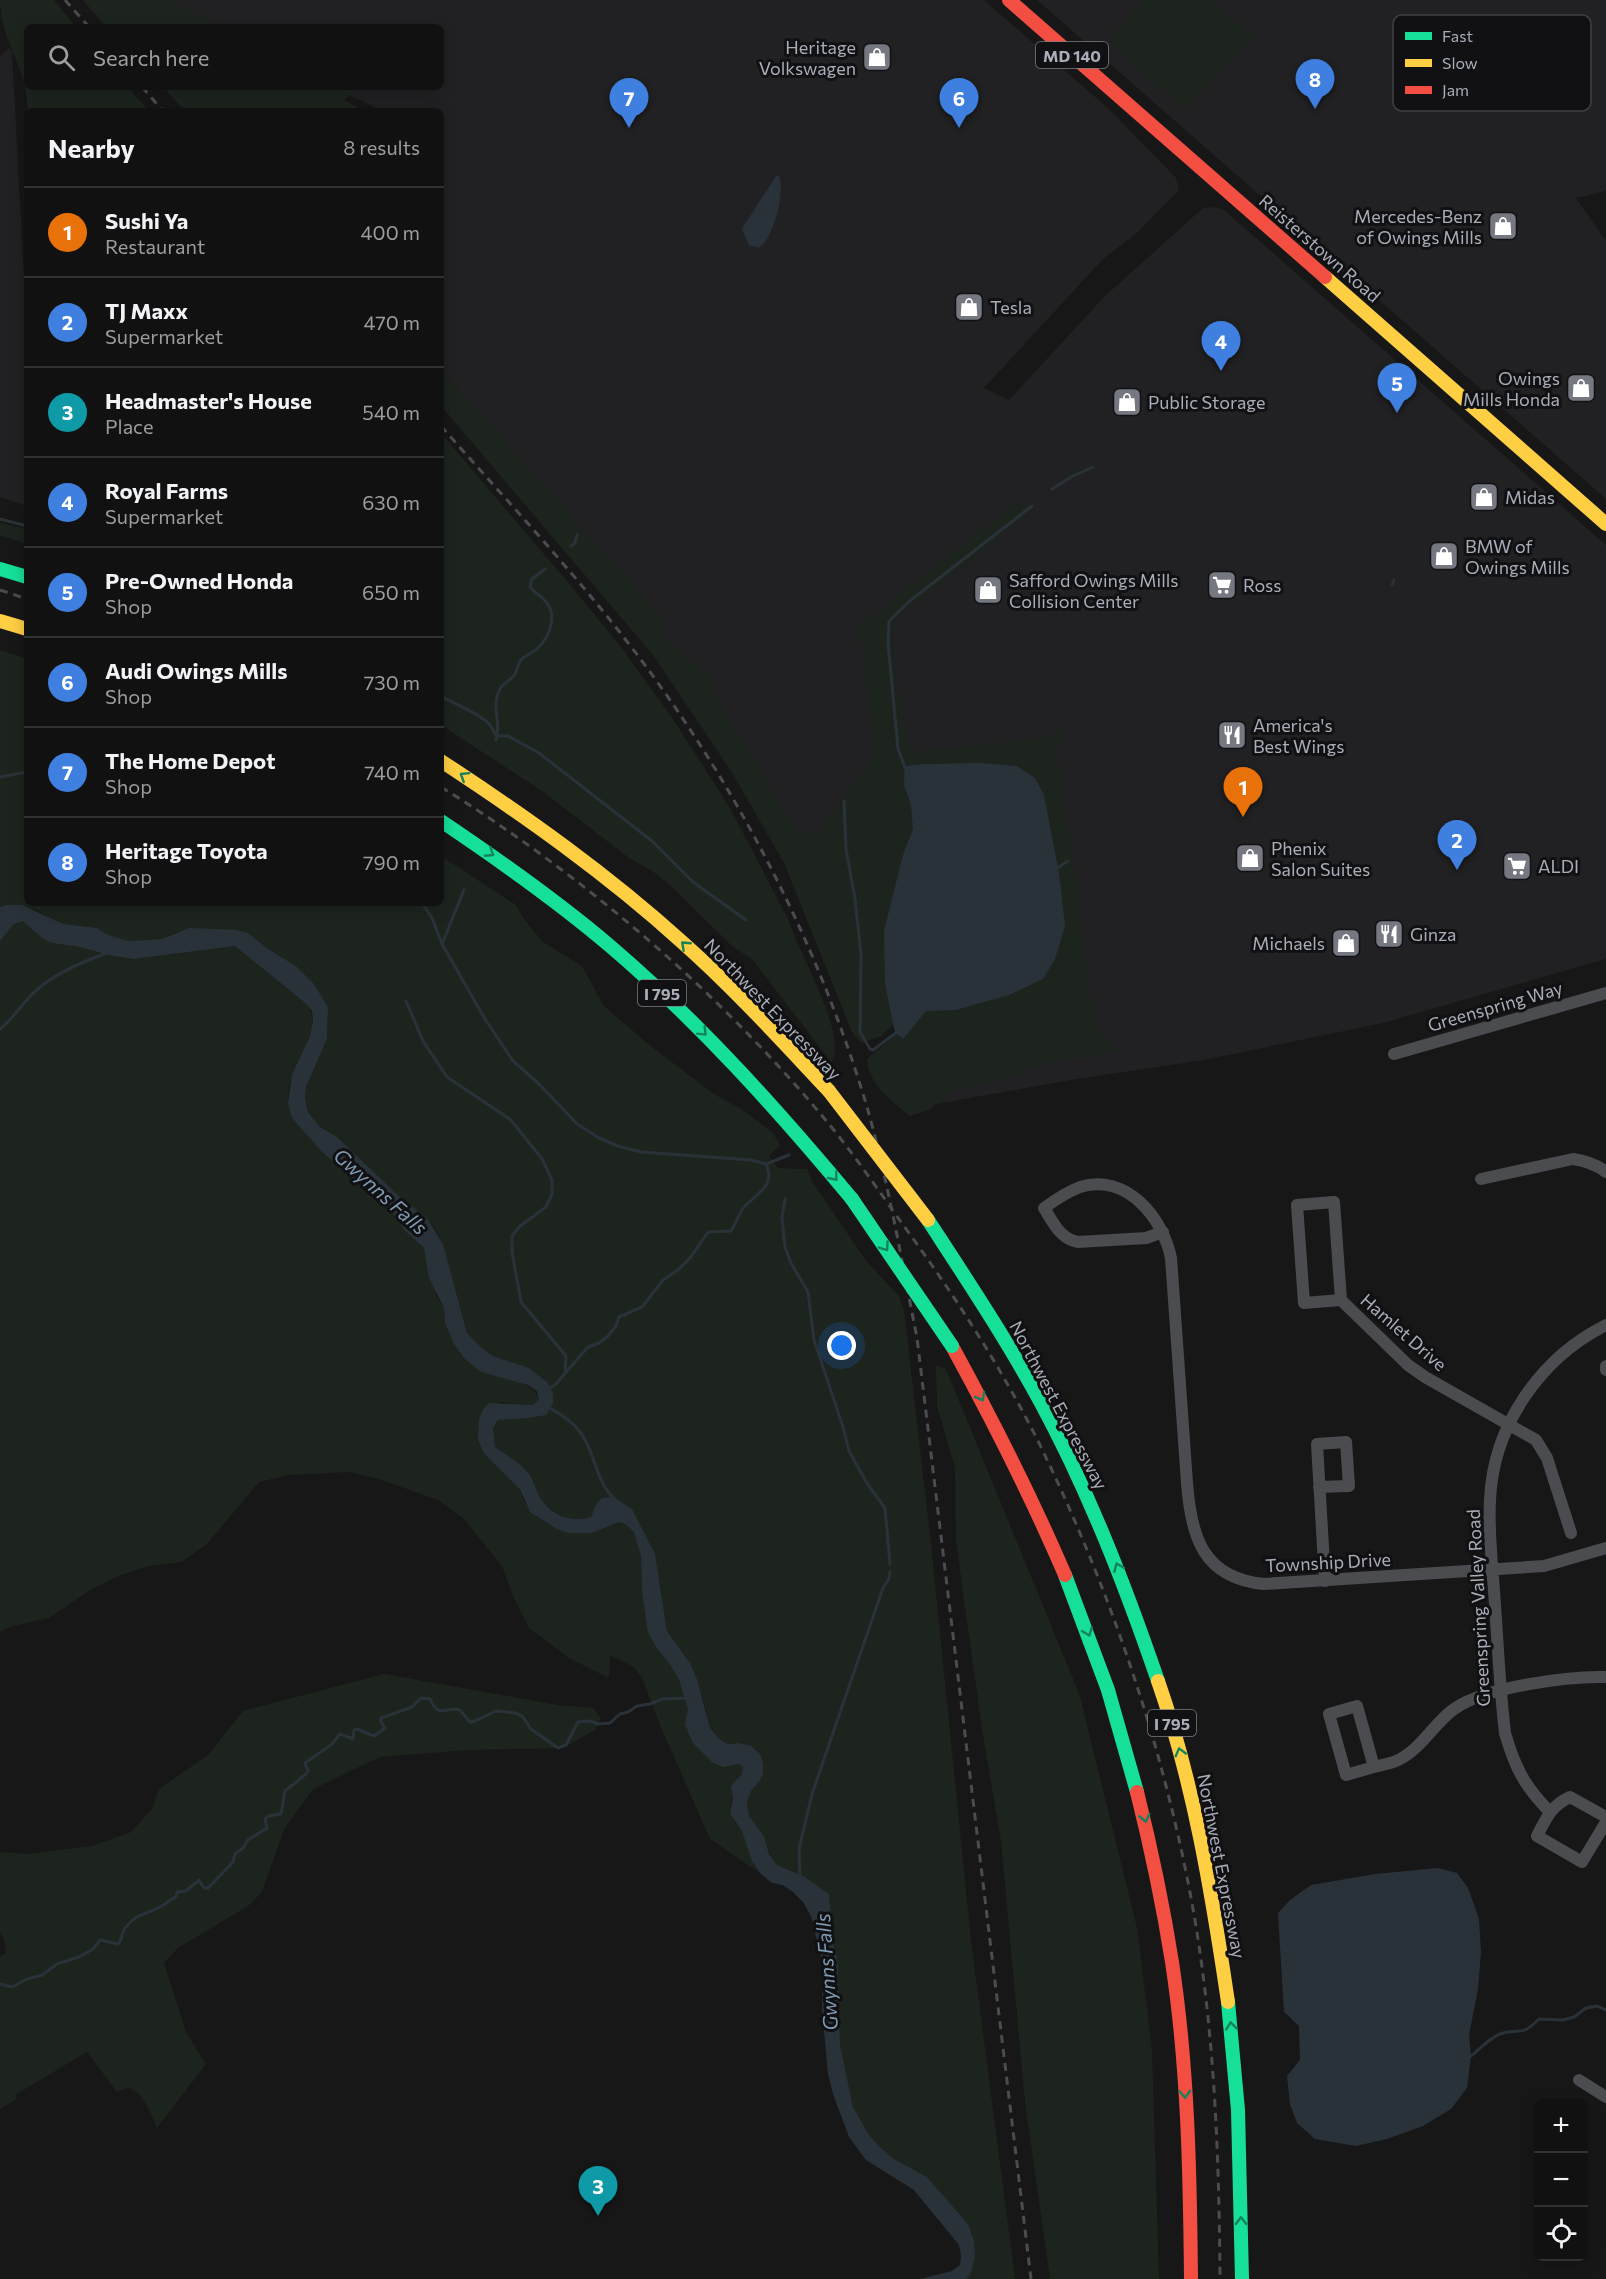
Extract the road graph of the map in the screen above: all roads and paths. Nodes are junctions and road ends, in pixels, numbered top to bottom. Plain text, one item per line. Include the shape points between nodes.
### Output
1 (1009, 0) edge
2 (1606, 524) edge
3 (0, 569) edge
4 (24, 576) edge
5 (0, 621) edge
6 (24, 628) edge
7 (444, 763) edge
8 (444, 823) edge
9 (1606, 993) edge
10 (1394, 1054) dead end
11 (1606, 1172) edge
12 (1481, 1179) dead end
13 (1163, 1232) junction
14 (1341, 1300) junction
15 (1606, 1325) edge
16 (1509, 1423) junction
17 (1319, 1487) dead end
18 (1571, 1533) dead end
19 (1606, 1548) edge
20 (1493, 1569) junction
21 (1325, 1581) junction
22 (1606, 1677) edge
23 (1501, 1692) junction
24 (1374, 1767) junction
25 (1550, 1812) junction
26 (1606, 1817) edge
27 (1606, 1822) edge
28 (1579, 2080) dead end
29 (1606, 2097) edge
30 (1191, 2279) edge
31 (1242, 2279) edge

1 - 2 main road, Reisterstown Road / MD 140
3 - 4 main road
5 - 6 main road
31 -> 7 main road, Northwest Expressway / I 795, bridge via 1239,2133 1229,2009 1210,1882 1177,1741 1151,1654 1123,1580 1073,1465 1024,1370 928,1220 829,1091 725,982 639,904 527,818
8 -> 30 main road, I 795, bridge via 498,858 609,944 689,1018 789,1122 852,1199 952,1346 1013,1458 1059,1559 1102,1669 1140,1799 1161,1894 1181,2037
9 - 10 street, Greenspring Way
11 - 12 street via 1573,1159
13 - 13 street, Township Drive via 1147,1207 1107,1186 1080,1187 1044,1208 1062,1235 1078,1242 1146,1238
13 - 21 street, Township Drive via 1171,1258 1188,1497 1200,1543 1209,1560 1239,1581
14 - 14 street, Hamlet Drive via 1334,1202 1297,1205 1304,1303
14 - 16 street, Hamlet Drive via 1408,1365 1447,1391
15 - 16 street, Greenspring Valley Road via 1548,1367 1526,1393
16 - 18 street, Hamlet Drive via 1528,1433 1541,1447
16 - 20 street, Greenspring Valley Road via 1491,1488
17 - 21 street
19 - 20 street, Township Drive via 1545,1566
20 - 21 street, Township Drive
20 - 23 street, Greenspring Valley Road
22 - 23 street via 1551,1681
23 - 24 street via 1452,1710 1406,1755
23 - 25 street, Greenspring Valley Road via 1505,1733 1515,1765 1531,1793
24 - 24 street via 1357,1706 1329,1714 1346,1775
25 - 26 street via 1570,1797
25 - 27 street via 1537,1836 1582,1862
28 - 29 street

